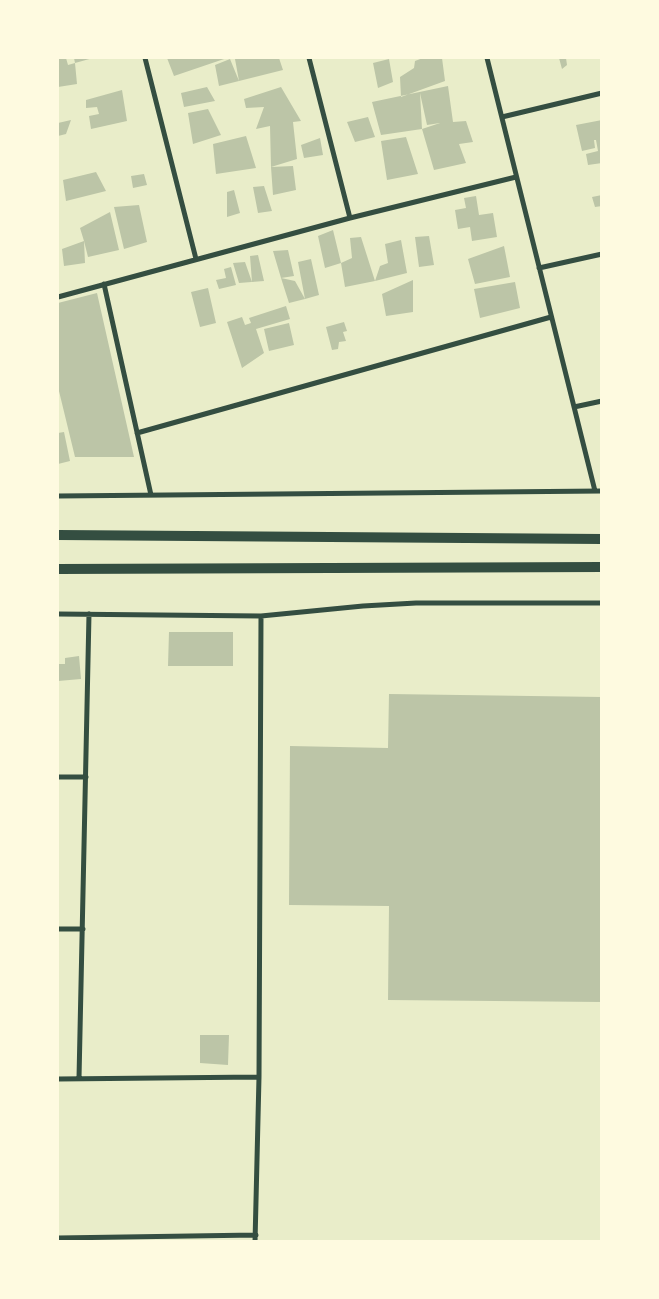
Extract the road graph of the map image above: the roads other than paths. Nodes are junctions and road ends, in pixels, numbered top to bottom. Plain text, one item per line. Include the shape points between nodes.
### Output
1 (144, 58) edge
2 (309, 58) edge
3 (486, 58) edge
4 (602, 93) edge
5 (502, 118) junction
6 (516, 177) junction
7 (350, 218) junction
8 (602, 254) edge
9 (196, 260) junction
10 (539, 268) junction
11 (104, 284) junction
12 (58, 296) edge
13 (551, 318) junction
14 (602, 401) edge
15 (574, 407) junction
16 (138, 433) junction
17 (595, 491) junction
18 (602, 491) edge
19 (151, 495) junction
20 (58, 496) edge
21 (58, 535) edge
22 (602, 540) edge
23 (602, 567) edge
24 (58, 569) edge
25 (602, 603) edge
26 (58, 614) edge
27 (89, 614) junction
28 (261, 616) junction
29 (58, 777) edge
30 (86, 777) junction
31 (58, 929) edge
32 (83, 929) junction
33 (259, 1077) junction
34 (80, 1078) junction
35 (58, 1079) edge
36 (256, 1234) junction
37 (58, 1238) edge
38 (256, 1242) edge

1 - 9 street
2 - 7 street
3 - 5 street
4 - 5 street
5 - 6 street
6 - 7 street
6 - 10 street
7 - 9 street
8 - 10 street
9 - 11 street
10 - 13 street
11 - 12 street
11 - 16 street
13 - 15 street
13 - 16 street
14 - 15 street
15 - 17 street
16 - 19 street
17 - 18 street
17 - 19 street
19 - 20 street
21 - 22 main road
23 - 24 main road
25 - 28 street via 416,603
26 - 27 street
27 - 28 street
27 - 30 street
28 - 33 street
29 - 30 street
30 - 32 street
31 - 32 street
32 - 34 street
33 - 34 street
33 - 36 street
34 - 35 street
36 - 37 street
36 - 38 street

